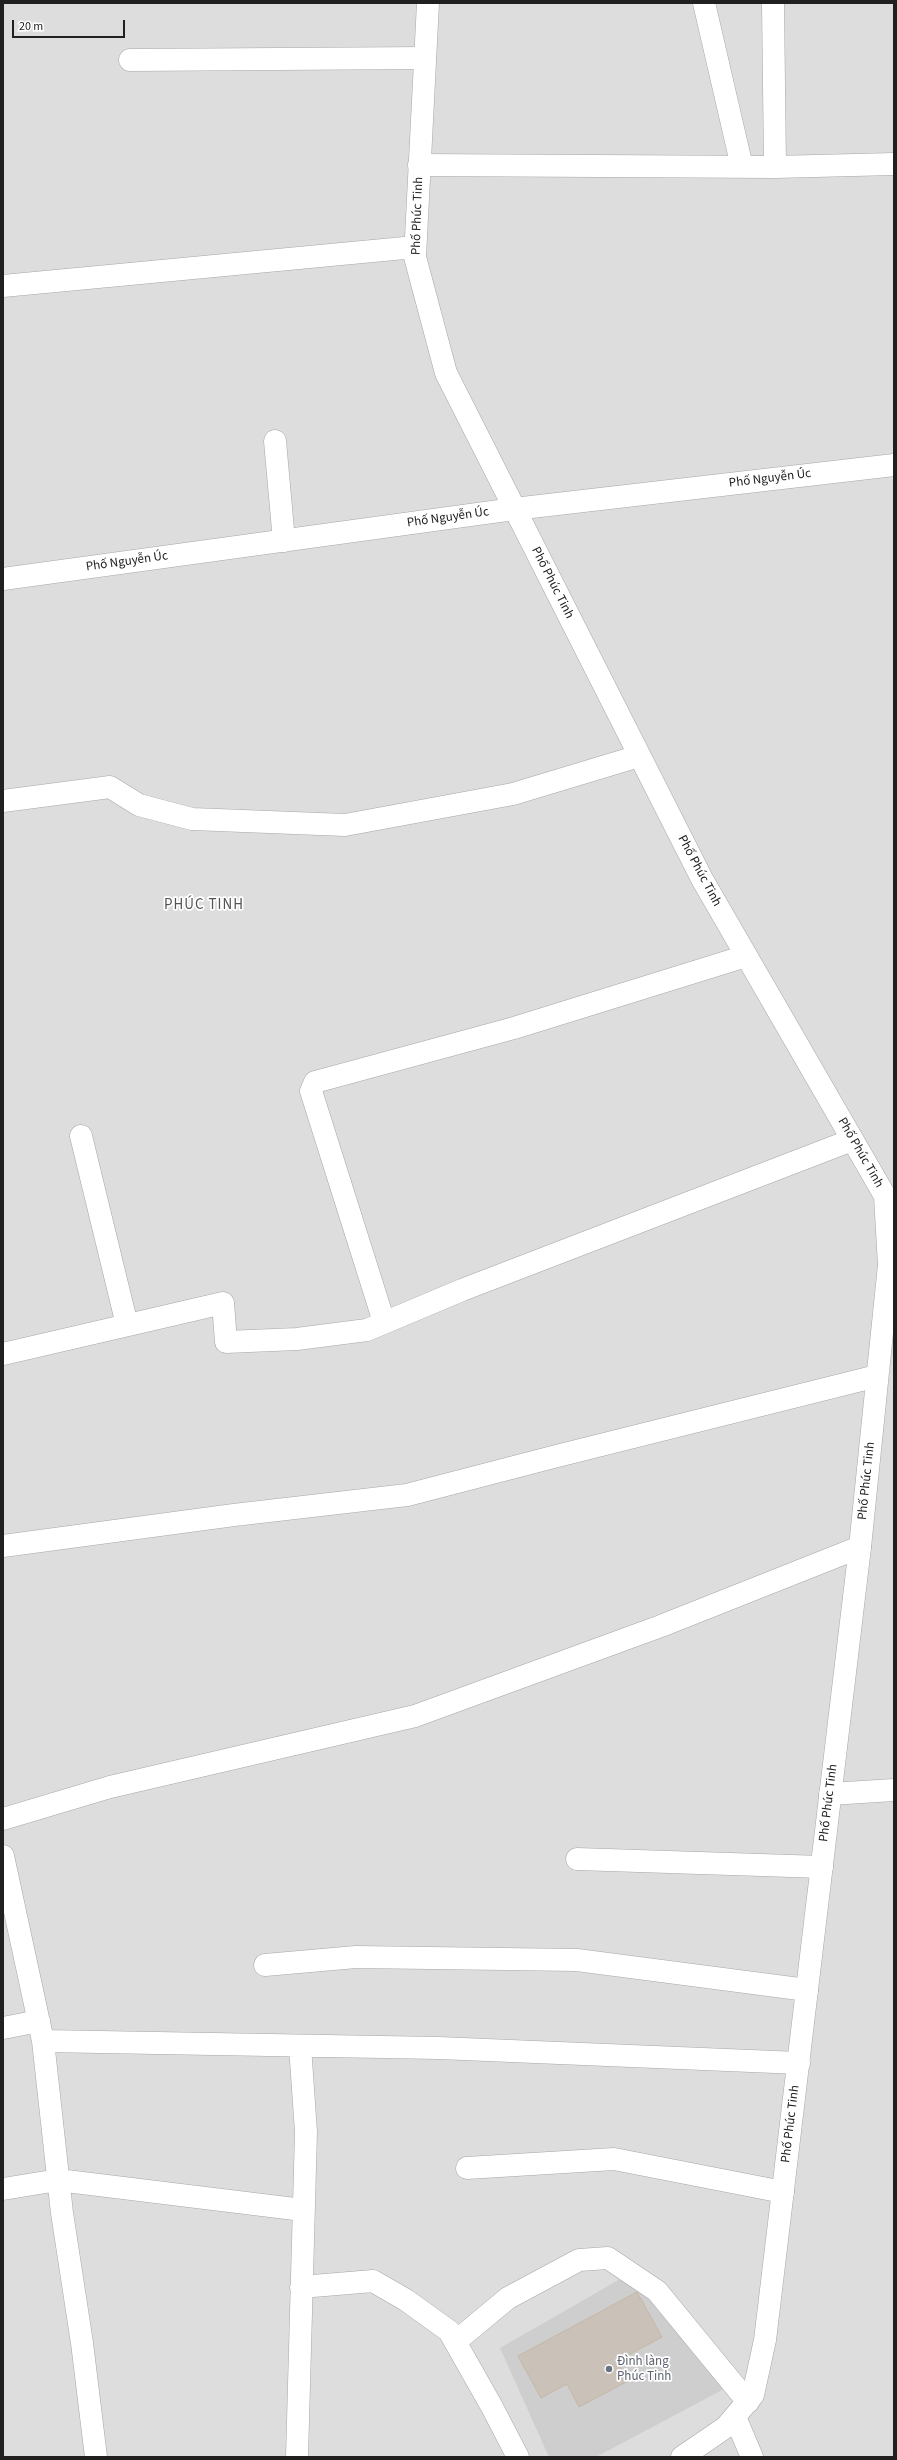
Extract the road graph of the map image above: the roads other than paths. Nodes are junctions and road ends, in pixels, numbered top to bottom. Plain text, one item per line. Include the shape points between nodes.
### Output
1 (428, 3) edge
2 (704, 3) edge
3 (773, 3) edge
4 (425, 58) junction
5 (130, 60) dead end
6 (894, 164) edge
7 (419, 166) junction
8 (742, 167) junction
9 (775, 167) junction
10 (415, 247) junction
11 (3, 286) edge
12 (275, 441) dead end
13 (894, 465) edge
14 (514, 509) junction
15 (284, 541) junction
16 (3, 579) edge
17 (639, 756) junction
18 (3, 801) edge
19 (746, 956) junction
20 (81, 1136) dead end
21 (852, 1140) junction
22 (384, 1322) junction
23 (127, 1325) junction
24 (3, 1354) edge
25 (878, 1376) junction
26 (3, 1546) edge
27 (860, 1547) junction
28 (894, 1790) edge
29 (830, 1794) junction
30 (3, 1819) edge
31 (3, 1856) edge
32 (577, 1859) dead end
33 (822, 1867) junction
34 (265, 1965) dead end
35 (807, 1990) junction
36 (3, 2028) edge
37 (41, 2031) junction
38 (300, 2046) junction
39 (798, 2063) junction
40 (467, 2168) dead end
41 (58, 2180) junction
42 (3, 2189) edge
43 (783, 2192) junction
44 (303, 2210) junction
45 (301, 2287) junction
46 (455, 2342) junction
47 (741, 2410) junction
48 (96, 2457) edge
49 (297, 2457) edge
50 (518, 2457) edge
51 (682, 2457) edge
52 (752, 2457) edge

1 - 4 street, Phố Phúc Tinh
2 - 8 street
3 - 9 street
4 - 5 street
4 - 7 street, Phố Phúc Tinh
6 - 9 street
7 - 8 street
7 - 10 street, Phố Phúc Tinh
8 - 9 street
10 - 11 street
10 - 14 street, Phố Phúc Tinh via 415,257 446,373
12 - 15 street
13 - 14 street, Phố Nguyễn Úc
14 - 15 street, Phố Nguyễn Úc
14 - 17 street, Phố Phúc Tinh
15 - 16 street, Phố Nguyễn Úc
17 - 18 street via 513,794 345,825 192,819 139,805 110,787
17 - 19 street, Phố Phúc Tinh via 702,879
19 - 21 street, Phố Phúc Tinh
19 - 22 street via 514,1028 315,1082 310,1091
20 - 23 street
21 - 22 street
21 - 25 street, Phố Phúc Tinh via 885,1196 889,1265
22 - 23 street via 367,1330 297,1339 226,1342 222,1303
23 - 24 street
25 - 26 street via 407,1495
25 - 27 street, Phố Phúc Tinh
27 - 29 street, Phố Phúc Tinh
27 - 30 street via 661,1626 415,1716 110,1786
28 - 29 street
29 - 33 street, Phố Phúc Tinh
31 - 37 street
32 - 33 street
33 - 35 street, Phố Phúc Tinh
34 - 35 street via 356,1957 577,1960
35 - 39 street, Phố Phúc Tinh
36 - 37 street
37 - 38 street
37 - 41 street
38 - 39 street via 439,2048
38 - 44 street via 306,2132
39 - 43 street, Phố Phúc Tinh
40 - 43 street via 614,2159
41 - 42 street
41 - 44 street
41 - 48 street
43 - 47 street, Phố Phúc Tinh via 765,2340 753,2395
44 - 45 street
45 - 46 street via 373,2280 449,2331
45 - 49 street
46 - 47 street via 508,2298 579,2260 608,2258 657,2291
46 - 50 street
47 - 51 street, Phố Phúc Tinh via 726,2427
47 - 52 street

